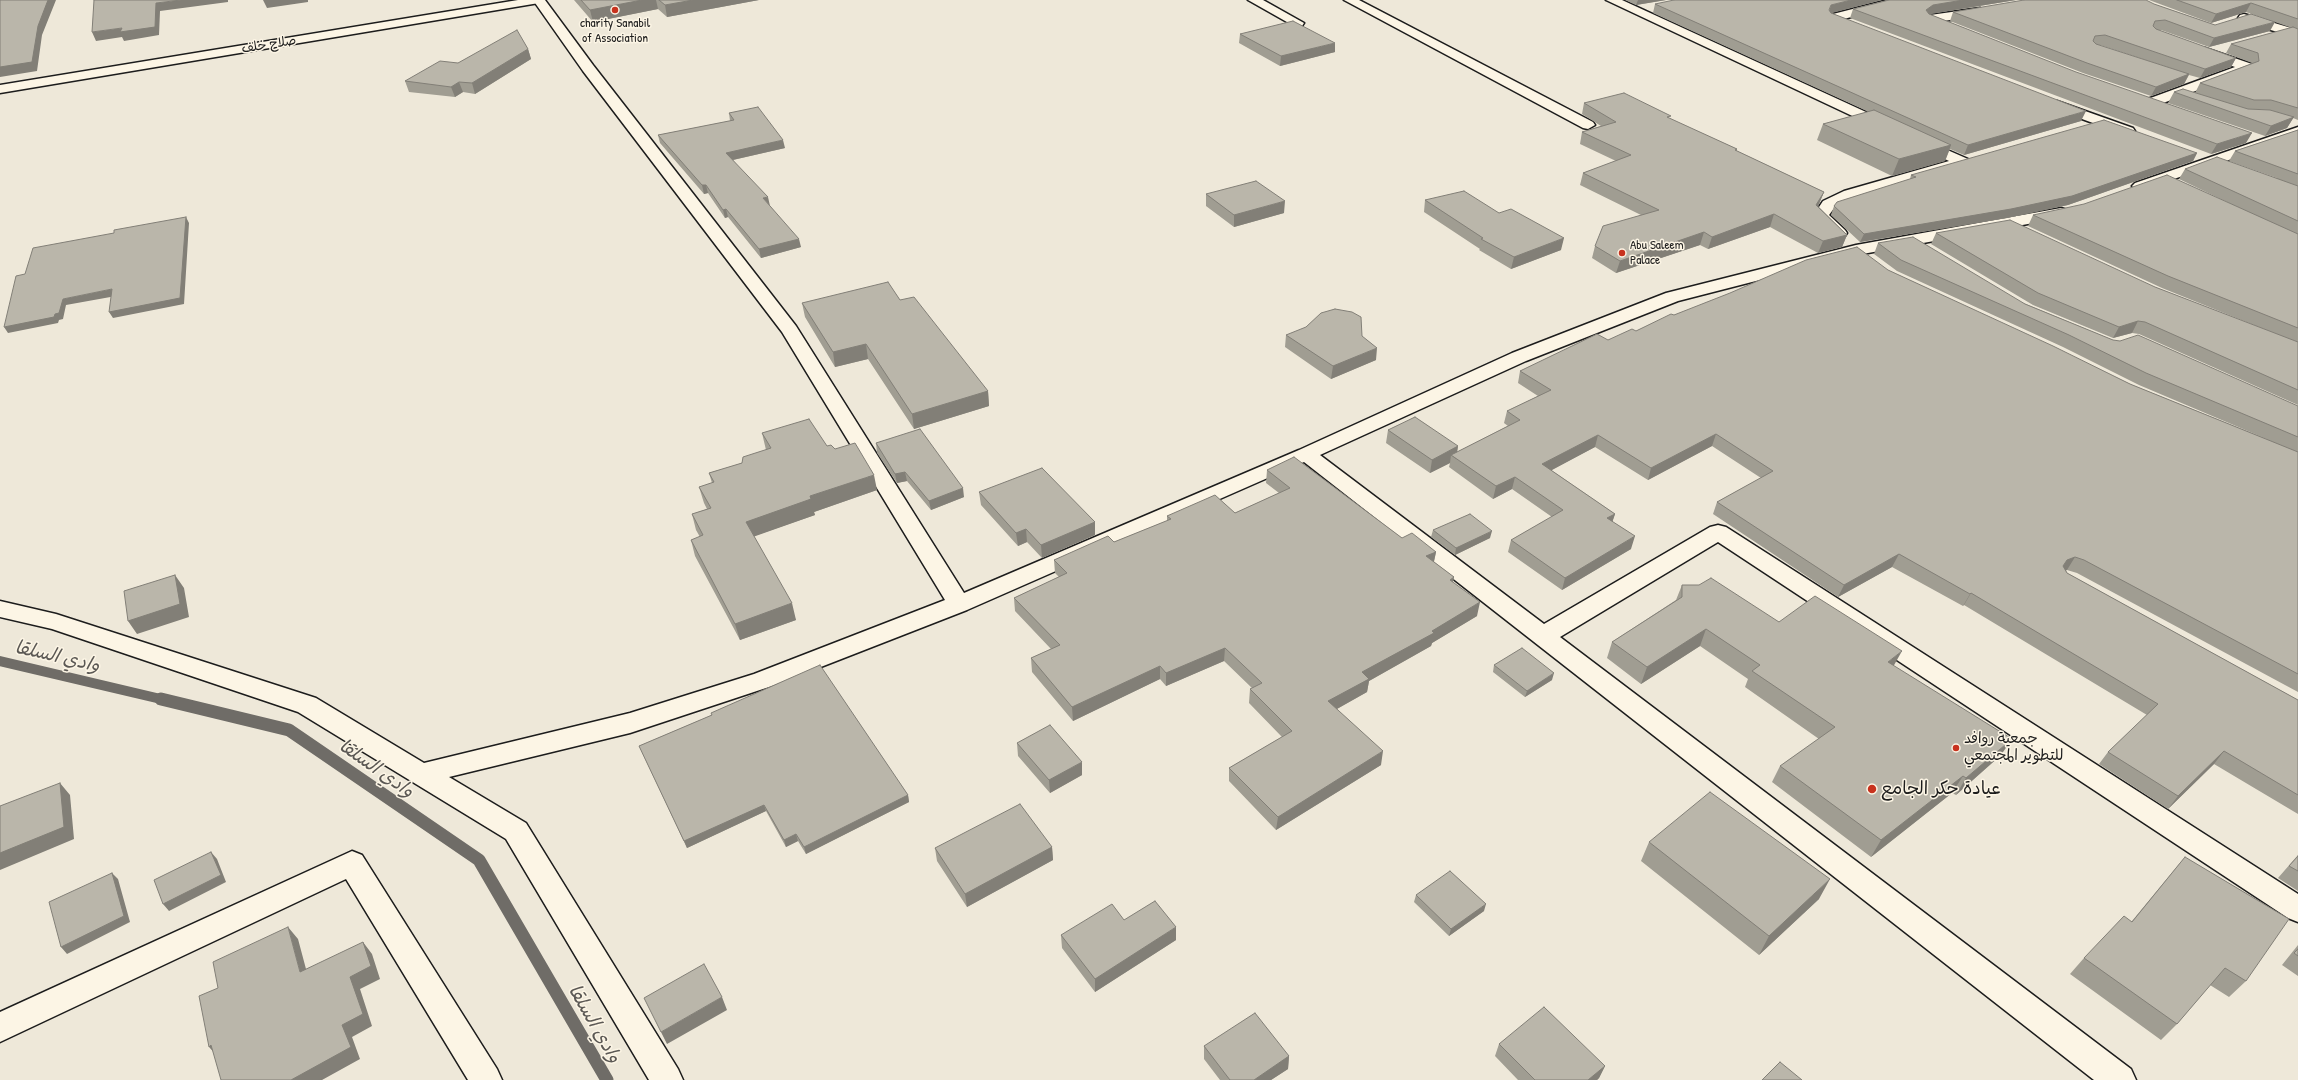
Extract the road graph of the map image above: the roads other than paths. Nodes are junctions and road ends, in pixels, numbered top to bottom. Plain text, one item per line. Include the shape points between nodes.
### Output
1 (500, 0) edge
2 (539, 0) edge
3 (1254, 0) edge
4 (1350, 0) edge
5 (1612, 0) edge
6 (1902, 0) edge
7 (1656, 7) dead end
8 (1995, 9) edge
9 (1633, 11) junction
10 (2232, 22) edge
11 (1298, 23) edge
12 (1855, 27) edge
13 (1952, 28) edge
14 (2293, 32) edge
15 (2266, 37) edge
16 (2230, 47) edge
17 (2193, 48) edge
18 (2208, 53) junction
19 (2180, 77) edge
20 (0, 82) edge
21 (2202, 85) junction
22 (0, 89) edge
23 (2180, 94) junction
24 (2135, 98) edge
25 (2199, 100) edge
26 (2048, 101) edge
27 (2150, 103) junction
28 (2170, 110) edge
29 (2100, 121) junction
30 (1588, 125) dead end
31 (2294, 126) edge
32 (2077, 128) edge
33 (1894, 131) edge
34 (2137, 134) edge
35 (1908, 137) edge
36 (2190, 153) edge
37 (1978, 157) edge
38 (2212, 161) junction
39 (1963, 162) junction
40 (2234, 169) edge
41 (2161, 178) junction
42 (2180, 187) edge
43 (2124, 192) edge
44 (2079, 208) edge
45 (2007, 224) junction
46 (2028, 234) edge
47 (1911, 240) junction
48 (1856, 250) junction
49 (1930, 252) edge
50 (1873, 263) edge
51 (1306, 454) junction
52 (959, 604) junction
53 (0, 609) edge
54 (1543, 636) junction
55 (421, 774) junction
56 (2298, 909) edge
57 (0, 1027) edge
58 (486, 1080) edge
59 (667, 1080) edge
60 (2120, 1080) edge

1 - 20 street, صلاح خلف
2 - 22 street, صلاح خلف
2 - 52 street via 588,68 790,330
3 - 11 street
4 - 30 street
5 - 9 street
6 - 12 street via 1833,18
7 - 9 street
8 - 13 street via 1930,19
9 - 33 street
10 - 14 street via 2251,16
14 - 15 street
16 - 18 street
17 - 18 street
18 - 21 street via 2247,67
19 - 21 street
21 - 23 street
23 - 25 street
23 - 27 street
24 - 27 street
26 - 29 street
27 - 28 street
29 - 32 street
29 - 34 street
31 - 38 street via 2255,140
35 - 39 street
36 - 38 street
37 - 39 street
38 - 40 street
38 - 41 street
39 - 48 street via 1849,194 1830,204 1821,216
41 - 42 street
41 - 43 street
44 - 45 street
45 - 46 street
45 - 47 street
47 - 48 street
47 - 49 street
48 - 50 street
48 - 51 street via 1672,297 1519,357
51 - 52 street
51 - 54 street
52 - 55 street via 763,680 630,723
53 - 55 street via 56,622 307,706
54 - 56 street via 1718,532
54 - 60 street
55 - 59 street via 516,831
57 - 58 street via 352,863

